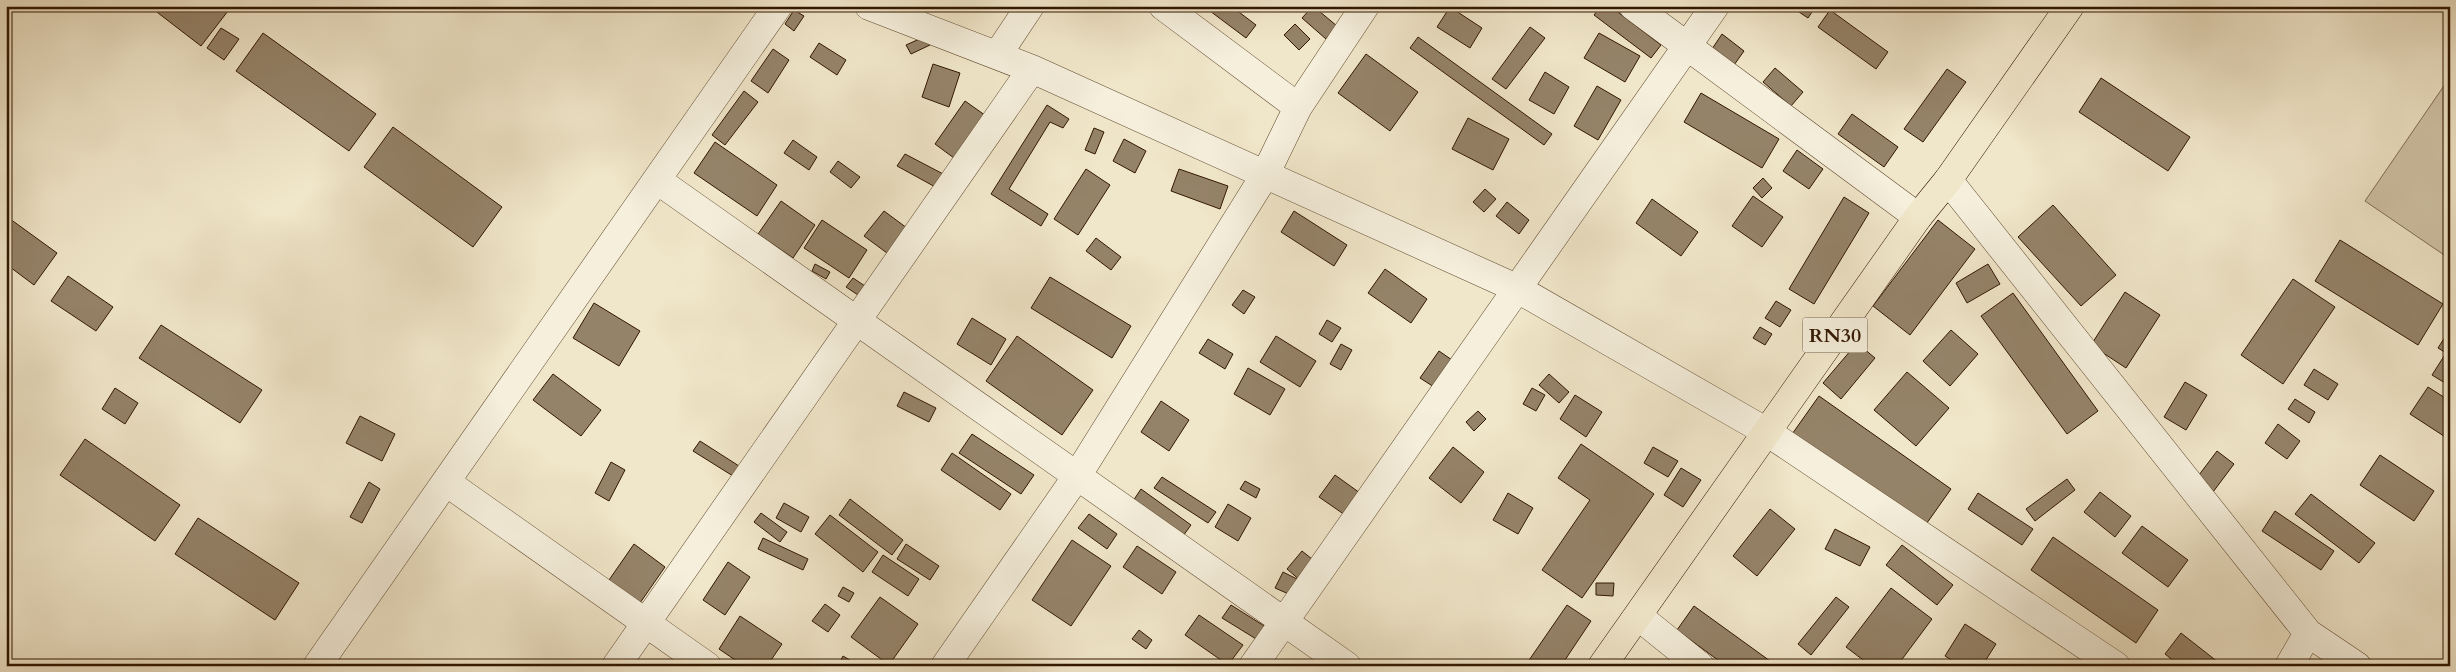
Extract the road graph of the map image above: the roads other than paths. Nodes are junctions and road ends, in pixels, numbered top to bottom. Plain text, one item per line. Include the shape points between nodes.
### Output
1 (778, 6) edge
2 (869, 6) edge
3 (1030, 6) edge
4 (1163, 6) edge
5 (1365, 6) edge
6 (1633, 6) edge
7 (1715, 6) edge
8 (2070, 6) edge
9 (1687, 48) junction
10 (998, 54) junction
11 (1032, 69) junction
12 (1298, 107) junction
13 (1265, 175) junction
14 (657, 180) junction
15 (1948, 180) junction
16 (1918, 217) junction
17 (1516, 288) junction
18 (857, 321) junction
19 (1767, 432) junction
20 (1077, 476) junction
21 (446, 482) junction
22 (1638, 616) junction
23 (1284, 621) junction
24 (647, 623) junction
25 (2308, 633) junction
26 (317, 666) edge
27 (616, 666) edge
28 (707, 666) edge
29 (944, 666) edge
30 (1253, 666) edge
31 (1347, 666) edge
32 (1602, 666) edge
33 (1700, 666) edge
34 (2116, 666) edge
35 (2289, 666) edge
36 (2357, 666) edge

1 - 14 street
2 - 10 street
3 - 10 street
4 - 12 street
5 - 12 street
6 - 9 street
7 - 9 street
8 - 15 main road, RN30
9 - 16 street
9 - 17 street
10 - 11 street
11 - 13 street
11 - 18 street
12 - 13 street
13 - 17 street
13 - 20 street
14 - 18 street
14 - 21 street
15 - 16 main road, RN30
15 - 25 street
16 - 19 main road, RN30
17 - 19 street
17 - 23 street
18 - 20 street
18 - 24 street
19 - 22 main road, RN30
19 - 34 street
20 - 23 street
20 - 29 street
21 - 24 street
21 - 26 street
22 - 32 main road, RN30
22 - 33 street
23 - 30 street
23 - 31 street
24 - 27 street
24 - 28 street
25 - 35 street
25 - 36 street

